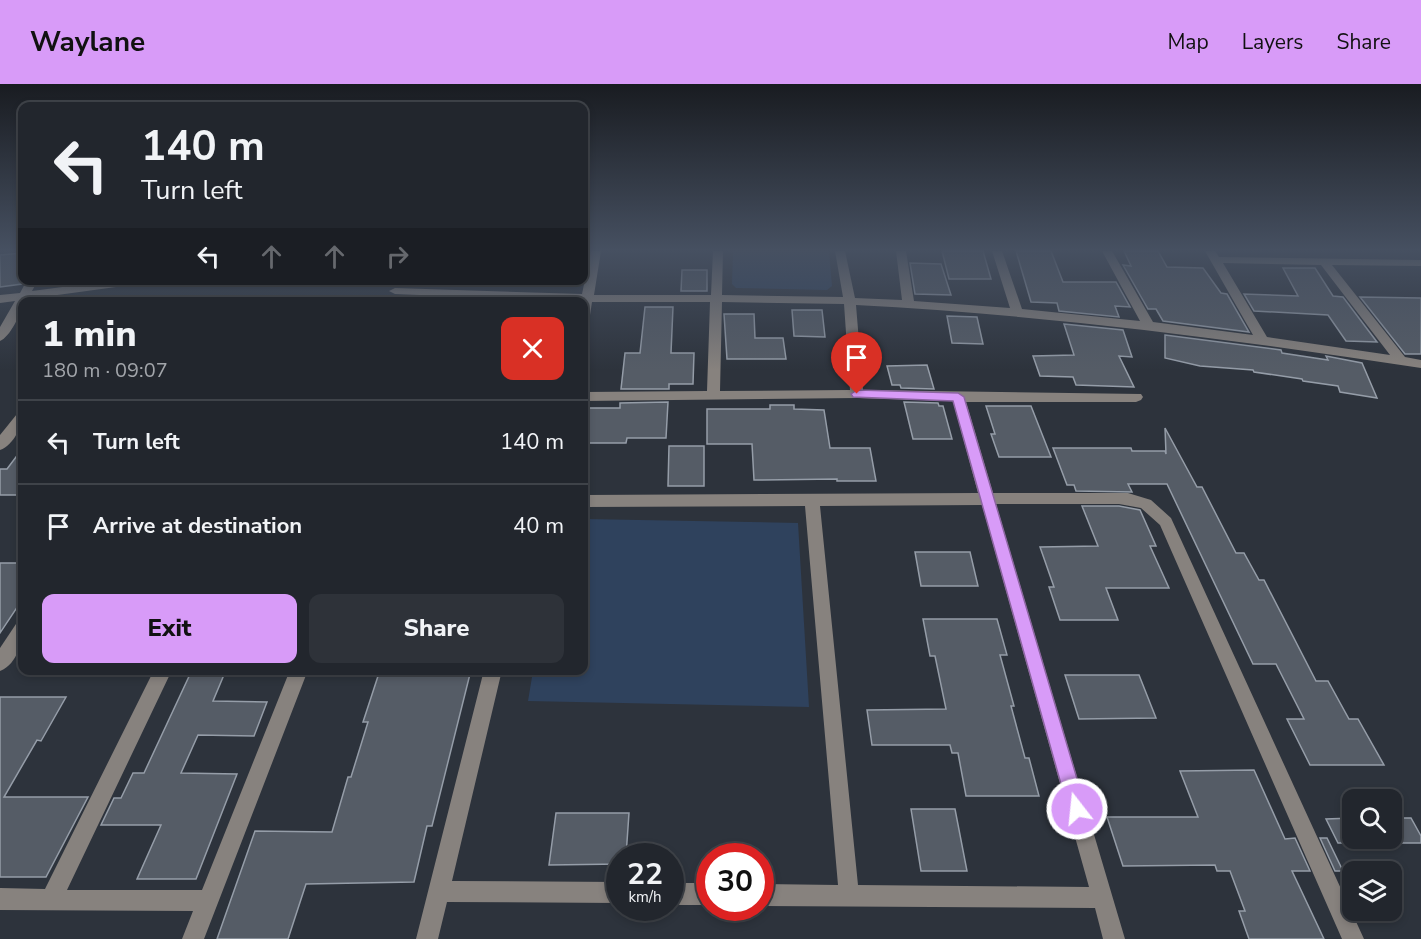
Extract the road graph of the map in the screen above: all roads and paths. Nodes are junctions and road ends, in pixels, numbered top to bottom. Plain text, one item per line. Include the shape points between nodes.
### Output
1 (27, 291) edge
2 (63, 291) edge
3 (395, 291) dead end
4 (588, 291) edge
5 (717, 291) edge
6 (848, 291) edge
7 (907, 291) edge
8 (1011, 291) edge
9 (1129, 291) edge
10 (1234, 291) edge
11 (1347, 291) edge
12 (24, 296) junction
13 (455, 297) edge
14 (587, 297) joint
15 (588, 297) edge
16 (0, 299) edge
17 (717, 299) junction
18 (850, 301) junction
19 (909, 305) junction
20 (18, 306) edge
21 (1018, 314) junction
22 (1148, 324) junction
23 (0, 337) edge
24 (1261, 338) junction
25 (1401, 361) junction
26 (1421, 364) edge
27 (857, 394) junction
28 (713, 395) junction
29 (588, 397) edge
30 (958, 397) junction
31 (1136, 397) dead end
32 (18, 422) edge
33 (0, 445) edge
34 (812, 500) junction
35 (988, 500) junction
36 (588, 501) edge
37 (18, 635) edge
38 (0, 663) edge
39 (161, 675) edge
40 (297, 675) edge
41 (492, 675) edge
42 (438, 891) junction
43 (606, 893) edge
44 (774, 895) edge
45 (849, 896) junction
46 (1102, 898) junction
47 (0, 899) edge
48 (51, 900) junction
49 (208, 901) junction
50 (193, 939) edge
51 (427, 939) edge
52 (1114, 939) edge
53 (1353, 939) edge

1 - 12 street
2 - 12 street
3 - 13 street
4 - 14 street
5 - 17 street
6 - 18 street
7 - 19 street
8 - 21 street
9 - 22 street
10 - 24 street
11 - 25 street
12 - 16 street
13 - 14 street
15 - 17 street
17 - 18 street
17 - 28 street
18 - 19 street
18 - 27 street
19 - 21 street
20 - 23 street
21 - 22 street
22 - 24 street
24 - 25 street
25 - 26 street
27 - 28 street
27 - 30 street
28 - 29 street
30 - 31 street
30 - 35 street
32 - 33 street
34 - 35 street
34 - 36 street
34 - 45 street
35 - 46 street
35 - 53 street via 1137,500 1152,506 1166,522
37 - 38 street
39 - 48 street
40 - 49 street
41 - 42 street
42 - 43 street
42 - 51 street
44 - 45 street
45 - 46 street
46 - 52 street
47 - 48 street
48 - 49 street
49 - 50 street

